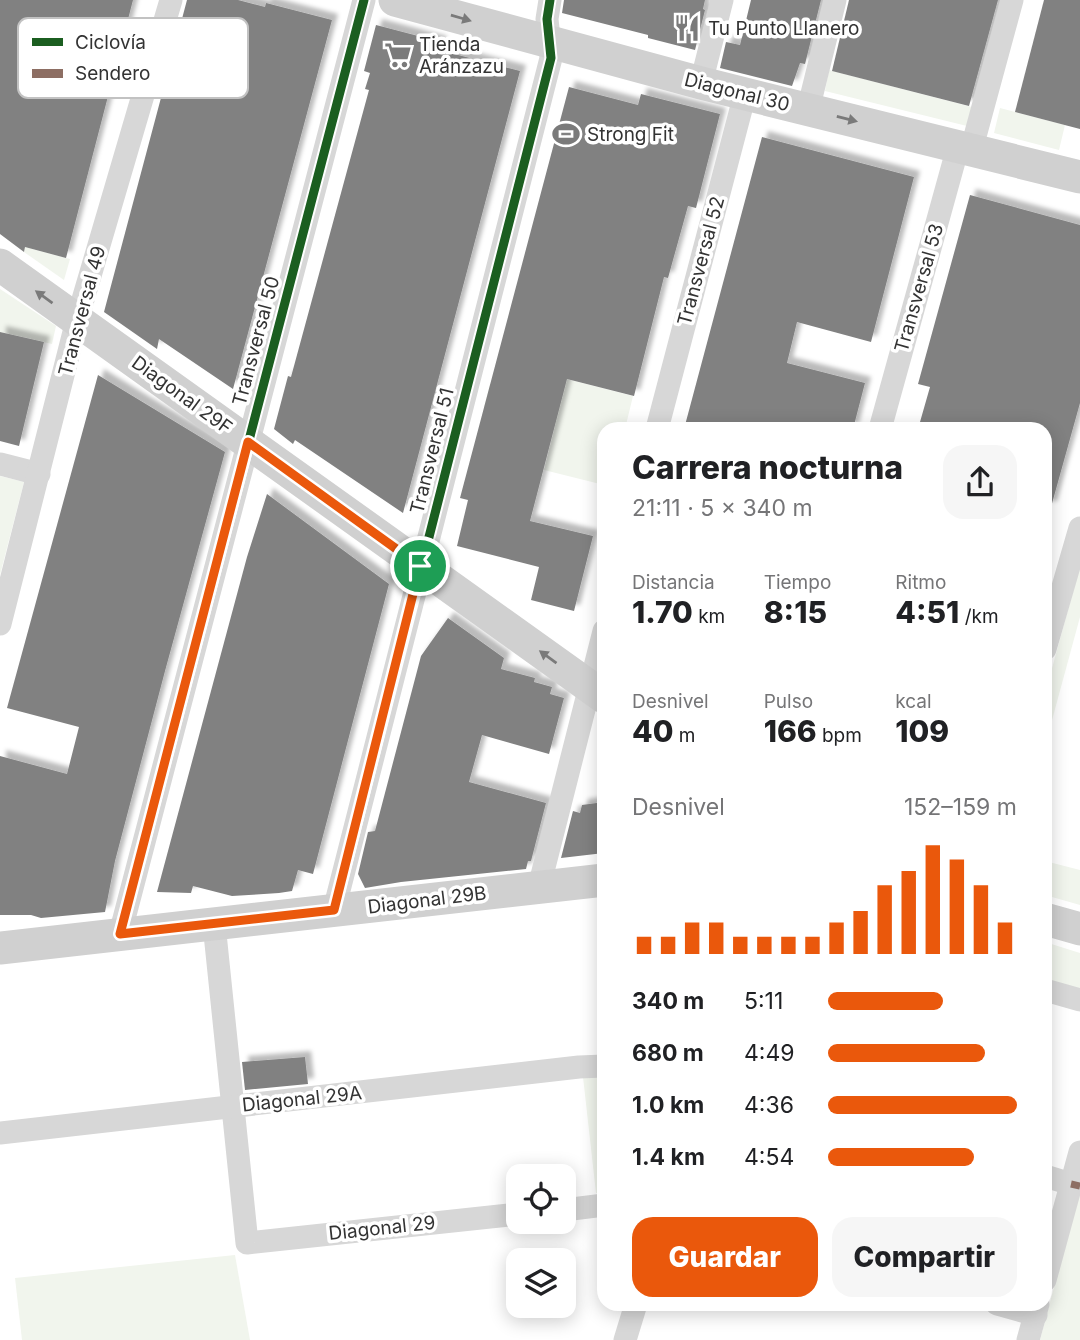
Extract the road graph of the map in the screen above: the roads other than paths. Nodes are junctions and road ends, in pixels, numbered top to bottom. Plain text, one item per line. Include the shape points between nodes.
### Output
1 (172, 0) edge
2 (364, 0) edge
3 (396, 0) edge
4 (550, 0) edge
5 (722, 0) edge
6 (835, 0) edge
7 (1012, 0) edge
8 (167, 18) edge
9 (549, 43) junction
10 (701, 83) junction
11 (744, 94) junction
12 (143, 98) edge
13 (808, 110) junction
14 (965, 149) junction
15 (1080, 177) edge
16 (0, 265) edge
17 (77, 320) junction
18 (659, 422) edge
19 (882, 422) edge
20 (248, 442) junction
21 (0, 464) edge
22 (39, 474) junction
23 (1080, 528) edge
24 (420, 566) junction
25 (0, 624) edge
26 (1052, 625) edge
27 (596, 692) edge
28 (597, 881) edge
29 (538, 887) junction
30 (334, 910) junction
31 (1052, 921) edge
32 (214, 924) junction
33 (1080, 929) edge
34 (120, 934) junction
35 (0, 948) edge
36 (1052, 992) edge
37 (1080, 1000) edge
38 (597, 1066) edge
39 (233, 1107) junction
40 (0, 1133) edge
41 (1080, 1152) edge
42 (1052, 1178) edge
43 (1070, 1184) junction
44 (597, 1206) edge
45 (576, 1208) edge
46 (506, 1215) edge
47 (1052, 1253) edge
48 (635, 1311) edge
49 (1036, 1311) edge
50 (630, 1339) edge
51 (1028, 1340) edge

1 - 8 street, Transversal 49
2 - 20 street, Transversal 50
3 -> 9 street, Diagonal 30
4 - 9 street, Transversal 51
5 - 10 street
6 - 13 street
7 - 14 street, Transversal 53
9 - 10 street, Diagonal 30
9 - 24 street, Transversal 51 via 551,58
10 - 11 street, Diagonal 30
11 - 13 street, Diagonal 30
11 - 18 street, Transversal 52
12 - 17 street, Transversal 49
13 -> 14 street, Diagonal 30
14 - 15 street, Diagonal 30
14 - 19 street, Transversal 53
17 -> 16 street, Diagonal 29F
17 - 20 street, Diagonal 29F
17 - 22 street, Transversal 49
20 - 24 street, Diagonal 29F
20 - 34 street, Transversal 50
21 - 22 street
22 - 25 street, Transversal 49
23 - 26 street
27 -> 24 street, Diagonal 29F
24 - 30 street, Transversal 51
27 - 29 street
28 - 29 street, Diagonal 29B
29 - 30 street, Diagonal 29B
30 - 32 street, Diagonal 29B
31 - 33 street
32 - 34 street, Diagonal 29B
32 - 39 street
34 - 35 street, Diagonal 29B
36 - 37 street
38 - 39 street, Diagonal 29A
39 - 40 street, Diagonal 29A
39 - 46 street, Diagonal 29 via 247,1242
41 - 43 street
42 - 43 street
43 - 47 street
44 - 45 street
48 - 50 street
49 - 51 street

